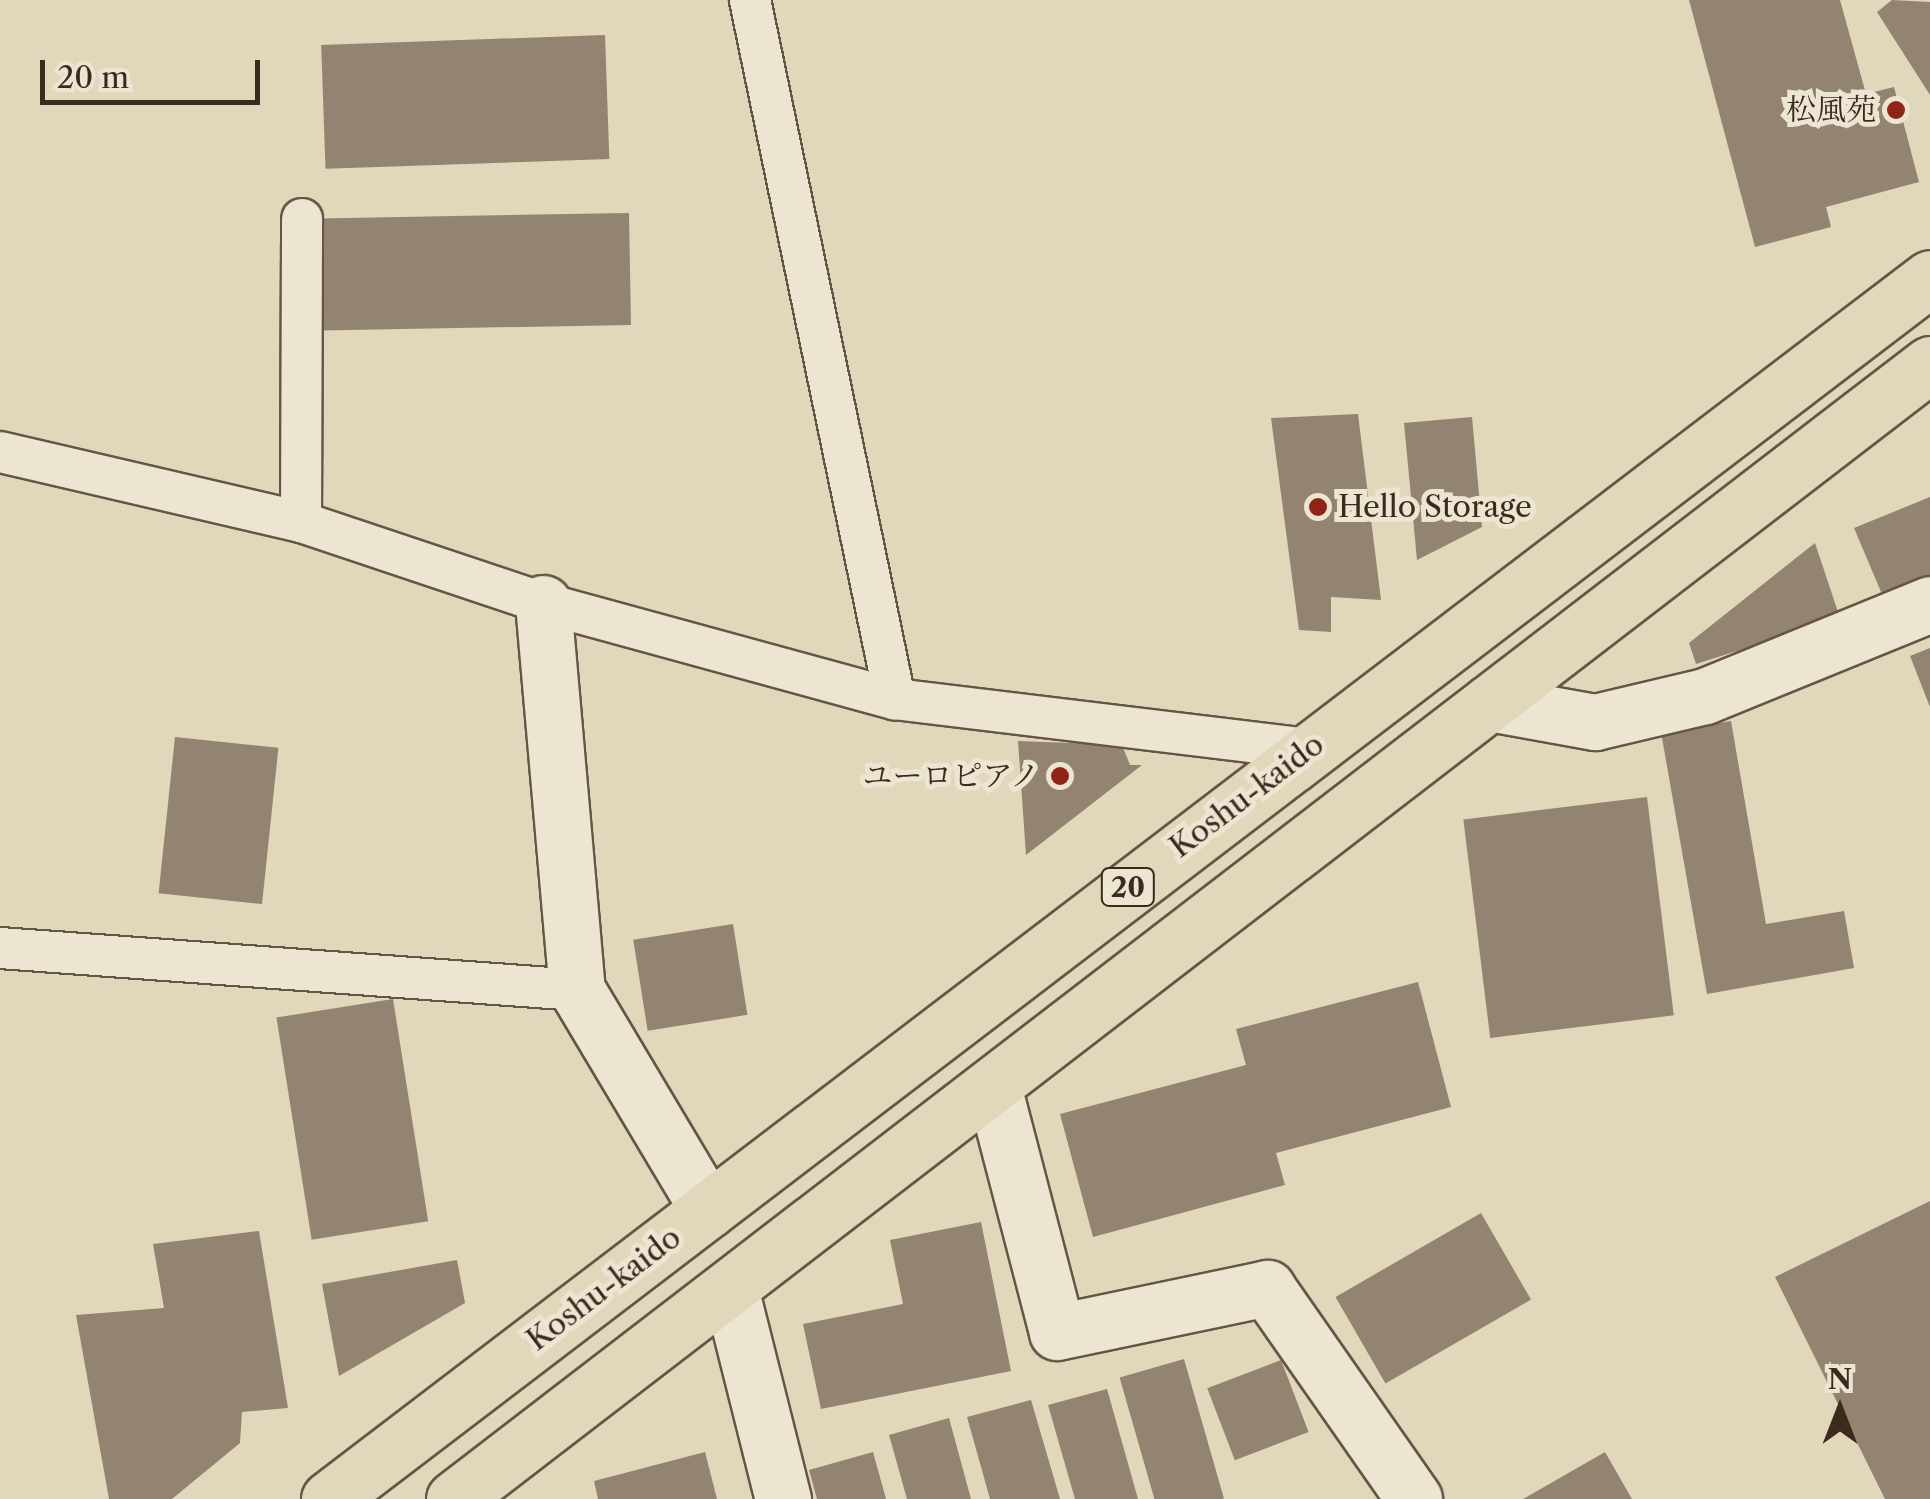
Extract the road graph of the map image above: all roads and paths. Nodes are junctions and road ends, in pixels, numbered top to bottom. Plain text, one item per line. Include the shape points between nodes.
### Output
1 (750, 0) edge
2 (302, 219) dead end
3 (1930, 278) edge
4 (1930, 364) edge
5 (0, 452) edge
6 (300, 522) junction
7 (542, 603) junction
8 (1930, 604) edge
9 (895, 698) junction
10 (1489, 704) junction
11 (1308, 749) junction
12 (0, 948) edge
13 (576, 990) junction
14 (993, 1086) junction
15 (708, 1210) junction
16 (730, 1288) junction
17 (329, 1499) edge
18 (454, 1499) edge
19 (782, 1499) edge
20 (1414, 1499) edge

1 - 9 lane
2 - 6 lane
3 - 11 highway, Koshu-kaido / 20
4 - 10 highway, 20
5 - 6 lane
6 - 7 lane
7 - 9 lane
7 - 13 street
8 - 10 street via 1705,696 1595,722
9 - 11 lane
10 - 14 highway, 20
11 - 15 highway, Koshu-kaido / 20
12 - 13 lane
13 - 15 street
14 - 16 highway, 20
14 - 20 street via 1057,1332 1267,1288
15 - 17 highway, Koshu-kaido / 20
16 - 18 highway, 20
16 - 19 street

